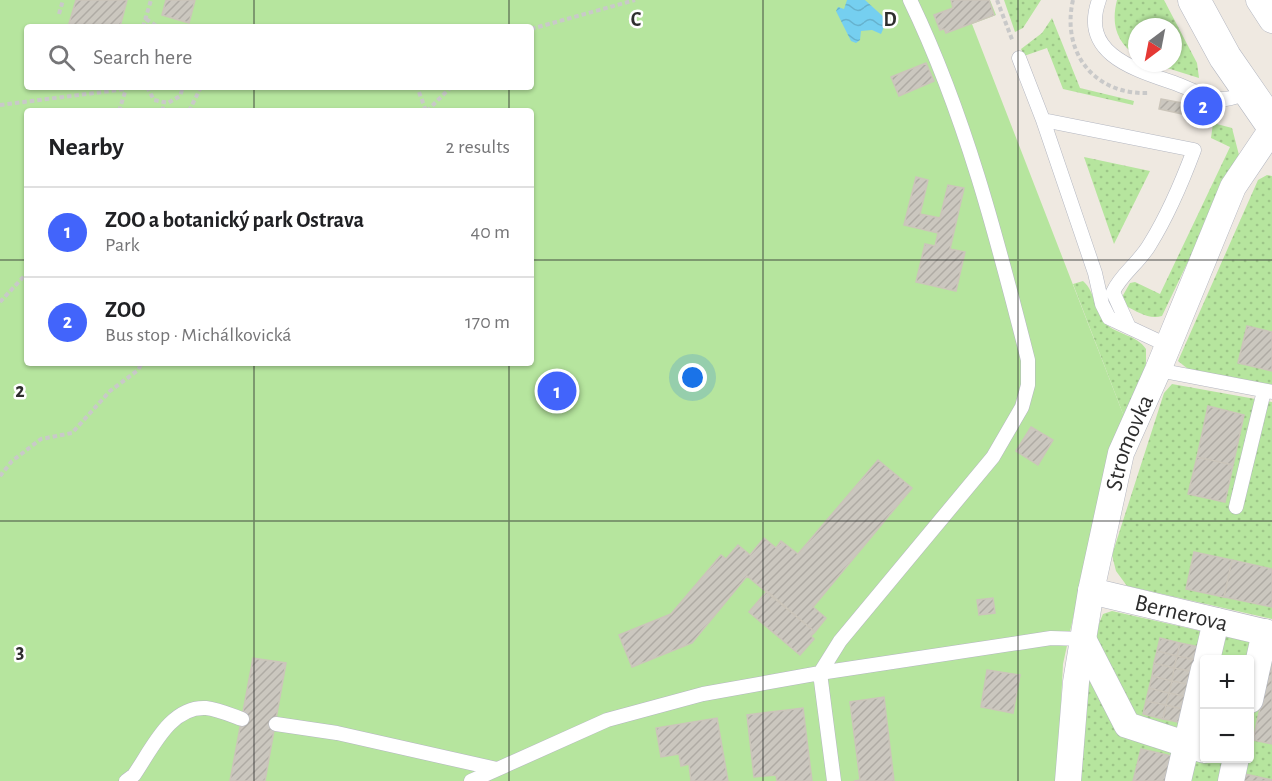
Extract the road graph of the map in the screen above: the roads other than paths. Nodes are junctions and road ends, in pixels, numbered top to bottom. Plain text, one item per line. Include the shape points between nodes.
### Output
1 (910, 0) edge
2 (1098, 0) edge
3 (1194, 0) edge
4 (1259, 0) edge
5 (1272, 20) edge
6 (1019, 58) road end
7 (1248, 93) junction
8 (1043, 120) junction
9 (1272, 127) edge
10 (1128, 326) junction
11 (1169, 346) junction
12 (1158, 370) junction
13 (1268, 391) edge
14 (1236, 507) dead end
15 (1091, 591) junction
16 (1216, 621) junction
17 (1269, 633) edge
18 (1083, 639) junction
19 (1208, 655) edge
20 (820, 673) junction
21 (1254, 686) edge
22 (1200, 704) edge
23 (242, 718) dead end
24 (276, 724) dead end
25 (1195, 748) edge
26 (1235, 763) edge
27 (497, 769) junction
28 (127, 781) edge
29 (471, 781) edge
30 (834, 781) edge
31 (1068, 781) edge
32 (1178, 781) edge
33 (1231, 781) edge

1 - 20 lane via 934,49 991,215 1028,360 1028,385 1022,407 993,457 840,640
2 - 7 lane via 1094,27 1098,40 1114,58 1133,69 1222,99
3 - 7 street
4 - 5 street
6 - 8 lane
7 - 9 street
8 - 10 lane via 1102,304 1114,322
8 - 10 lane via 1194,150 1150,244 1113,292
9 - 11 street, Stromovka via 1233,187
10 - 11 lane
11 - 12 street, Stromovka
12 - 13 lane
12 - 15 street, Stromovka via 1121,453
13 - 14 lane
15 - 16 street, Bernerova
15 - 18 street, Stromovka
16 - 17 street, Bernerova
16 - 19 street
17 - 21 street
18 - 20 lane via 1051,638
18 - 25 street via 1127,725
18 - 31 street, Stromovka
20 - 27 lane via 702,694 607,720
20 - 30 lane
22 - 25 street
23 - 28 lane via 207,708 188,710 170,722
24 - 27 lane via 337,733
25 - 32 street
26 - 33 street
27 - 29 lane

